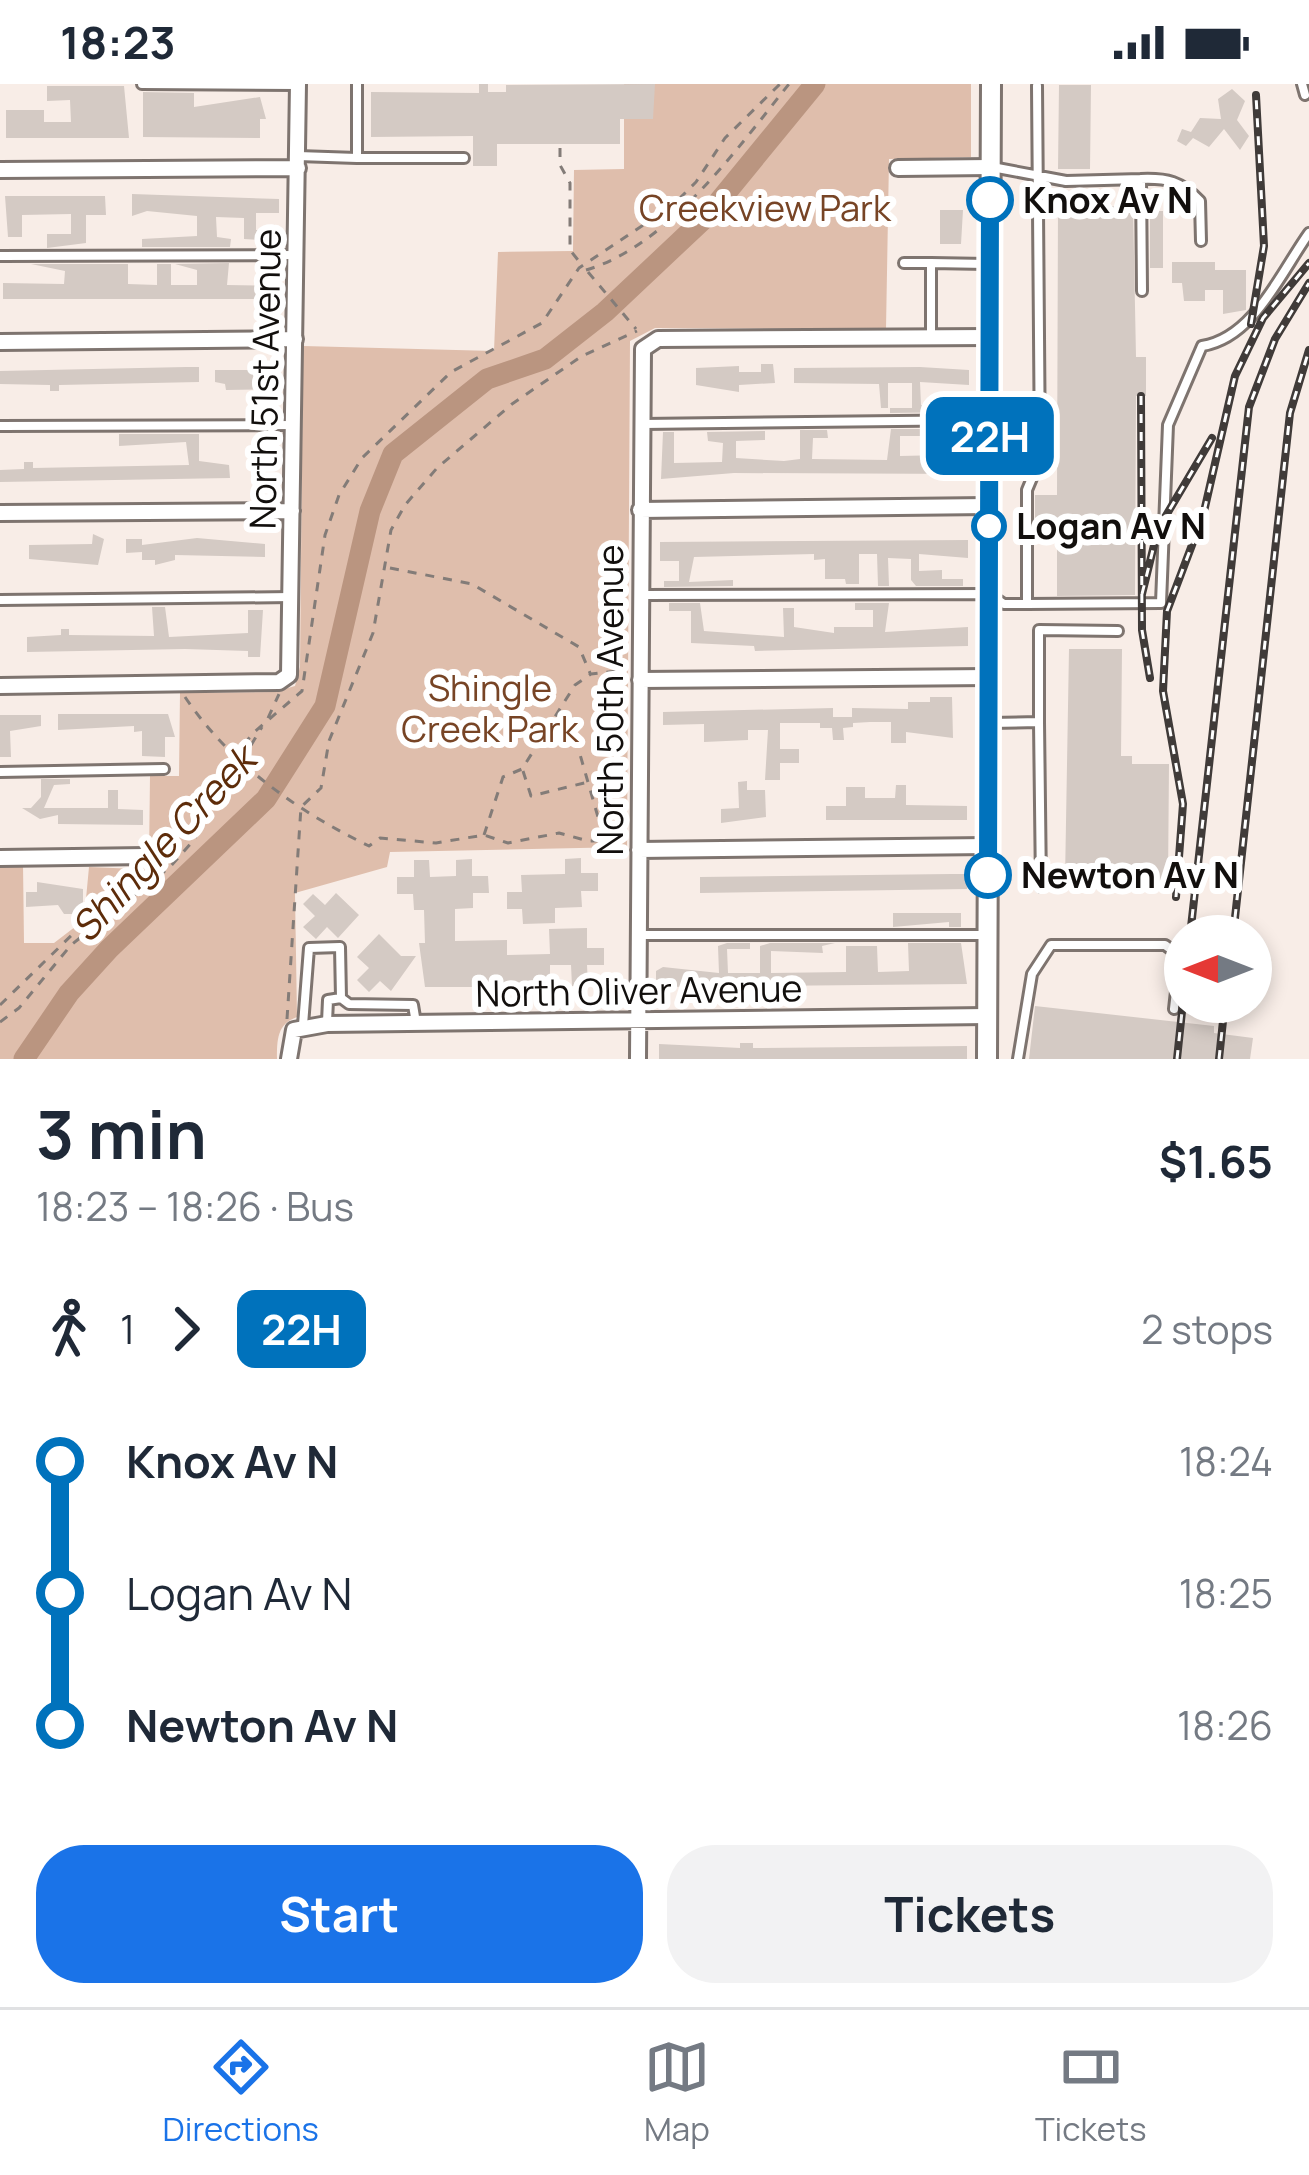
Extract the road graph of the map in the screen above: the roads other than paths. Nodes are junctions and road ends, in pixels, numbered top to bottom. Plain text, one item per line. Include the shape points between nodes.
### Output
1 (142, 84) edge
2 (298, 84) edge
3 (356, 84) edge
4 (991, 84) edge
5 (1302, 84) edge
6 (1037, 86) edge
7 (1305, 95) dead end
8 (357, 158) junction
9 (464, 158) dead end
10 (298, 162) junction
11 (990, 167) junction
12 (898, 168) dead end
13 (0, 170) edge
14 (1038, 175) junction
15 (1141, 178) junction
16 (1309, 233) edge
17 (1201, 241) dead end
18 (296, 255) junction
19 (0, 256) edge
20 (904, 263) dead end
21 (931, 263) junction
22 (990, 264) junction
23 (1142, 291) dead end
24 (990, 337) junction
25 (932, 338) junction
26 (295, 339) junction
27 (0, 342) edge
28 (990, 420) junction
29 (640, 424) junction
30 (294, 425) junction
31 (0, 426) edge
32 (989, 506) junction
33 (640, 510) junction
34 (292, 511) junction
35 (0, 514) edge
36 (989, 594) junction
37 (640, 595) junction
38 (293, 597) junction
39 (0, 600) edge
40 (1027, 604) junction
41 (1118, 631) dead end
42 (640, 674) junction
43 (989, 677) junction
44 (0, 686) edge
45 (1039, 722) junction
46 (988, 723) junction
47 (164, 769) dead end
48 (0, 772) edge
49 (639, 845) junction
50 (988, 846) junction
51 (144, 856) road end
52 (0, 858) edge
53 (1040, 887) dead end
54 (638, 935) junction
55 (987, 935) junction
56 (1164, 945) edge
57 (307, 997) junction
58 (341, 998) junction
59 (328, 1000) junction
60 (987, 1016) junction
61 (638, 1020) junction
62 (416, 1023) junction
63 (327, 1024) junction
64 (299, 1028) junction
65 (289, 1059) edge
66 (638, 1059) edge
67 (987, 1059) edge
68 (1018, 1059) edge

1 - 2 lane
2 - 10 street, North 51st Avenue
3 - 8 lane
4 - 11 street
5 - 7 lane
6 - 14 lane
8 - 9 lane
8 - 10 lane
10 - 13 street
10 - 18 street, North 51st Avenue
11 - 12 street
11 - 14 lane
11 - 22 street
14 - 15 lane
14 - 40 lane via 1040,459 1027,490
15 - 17 lane via 1185,185 1200,201
15 - 23 lane
16 - 40 lane via 1244,326 1202,346 1168,424 1161,602
18 - 19 lane
18 - 26 street, North 51st Avenue
20 - 21 lane
21 - 22 lane
21 - 25 lane
22 - 24 street
24 - 25 street
24 - 28 street
25 - 29 street, North 50th Avenue via 640,335
26 - 27 street
26 - 30 street, North 51st Avenue
28 - 29 lane
28 - 32 street
29 - 33 street, North 50th Avenue
30 - 31 lane
30 - 34 street, North 51st Avenue
32 - 33 street
32 - 36 street
33 - 37 street, North 50th Avenue
34 - 35 street
34 - 38 street, North 51st Avenue
36 - 37 lane
36 - 40 lane
36 - 43 street
37 - 42 street, North 50th Avenue
38 - 39 lane
38 - 44 street, North 51st Avenue via 290,675 279,682
41 - 45 lane via 1039,630
42 - 43 street
42 - 49 street, North 50th Avenue
43 - 46 street
45 - 46 lane
45 - 53 lane
46 - 50 street
47 - 48 lane
49 - 50 street
49 - 54 street, North 50th Avenue
50 - 55 street
51 - 52 street
54 - 55 lane
54 - 61 street, North 50th Avenue
55 - 60 street
56 - 68 lane via 1051,945 1032,974
57 - 58 lane via 314,946 340,947
57 - 59 lane
57 - 64 lane
58 - 59 lane
58 - 62 lane via 413,1005
59 - 63 lane
60 - 61 street, North Oliver Avenue
60 - 67 street
61 - 62 street, North Oliver Avenue
61 - 66 street, North 50th Avenue
62 - 63 street, North Oliver Avenue
63 - 64 street, North Oliver Avenue
64 - 65 street

